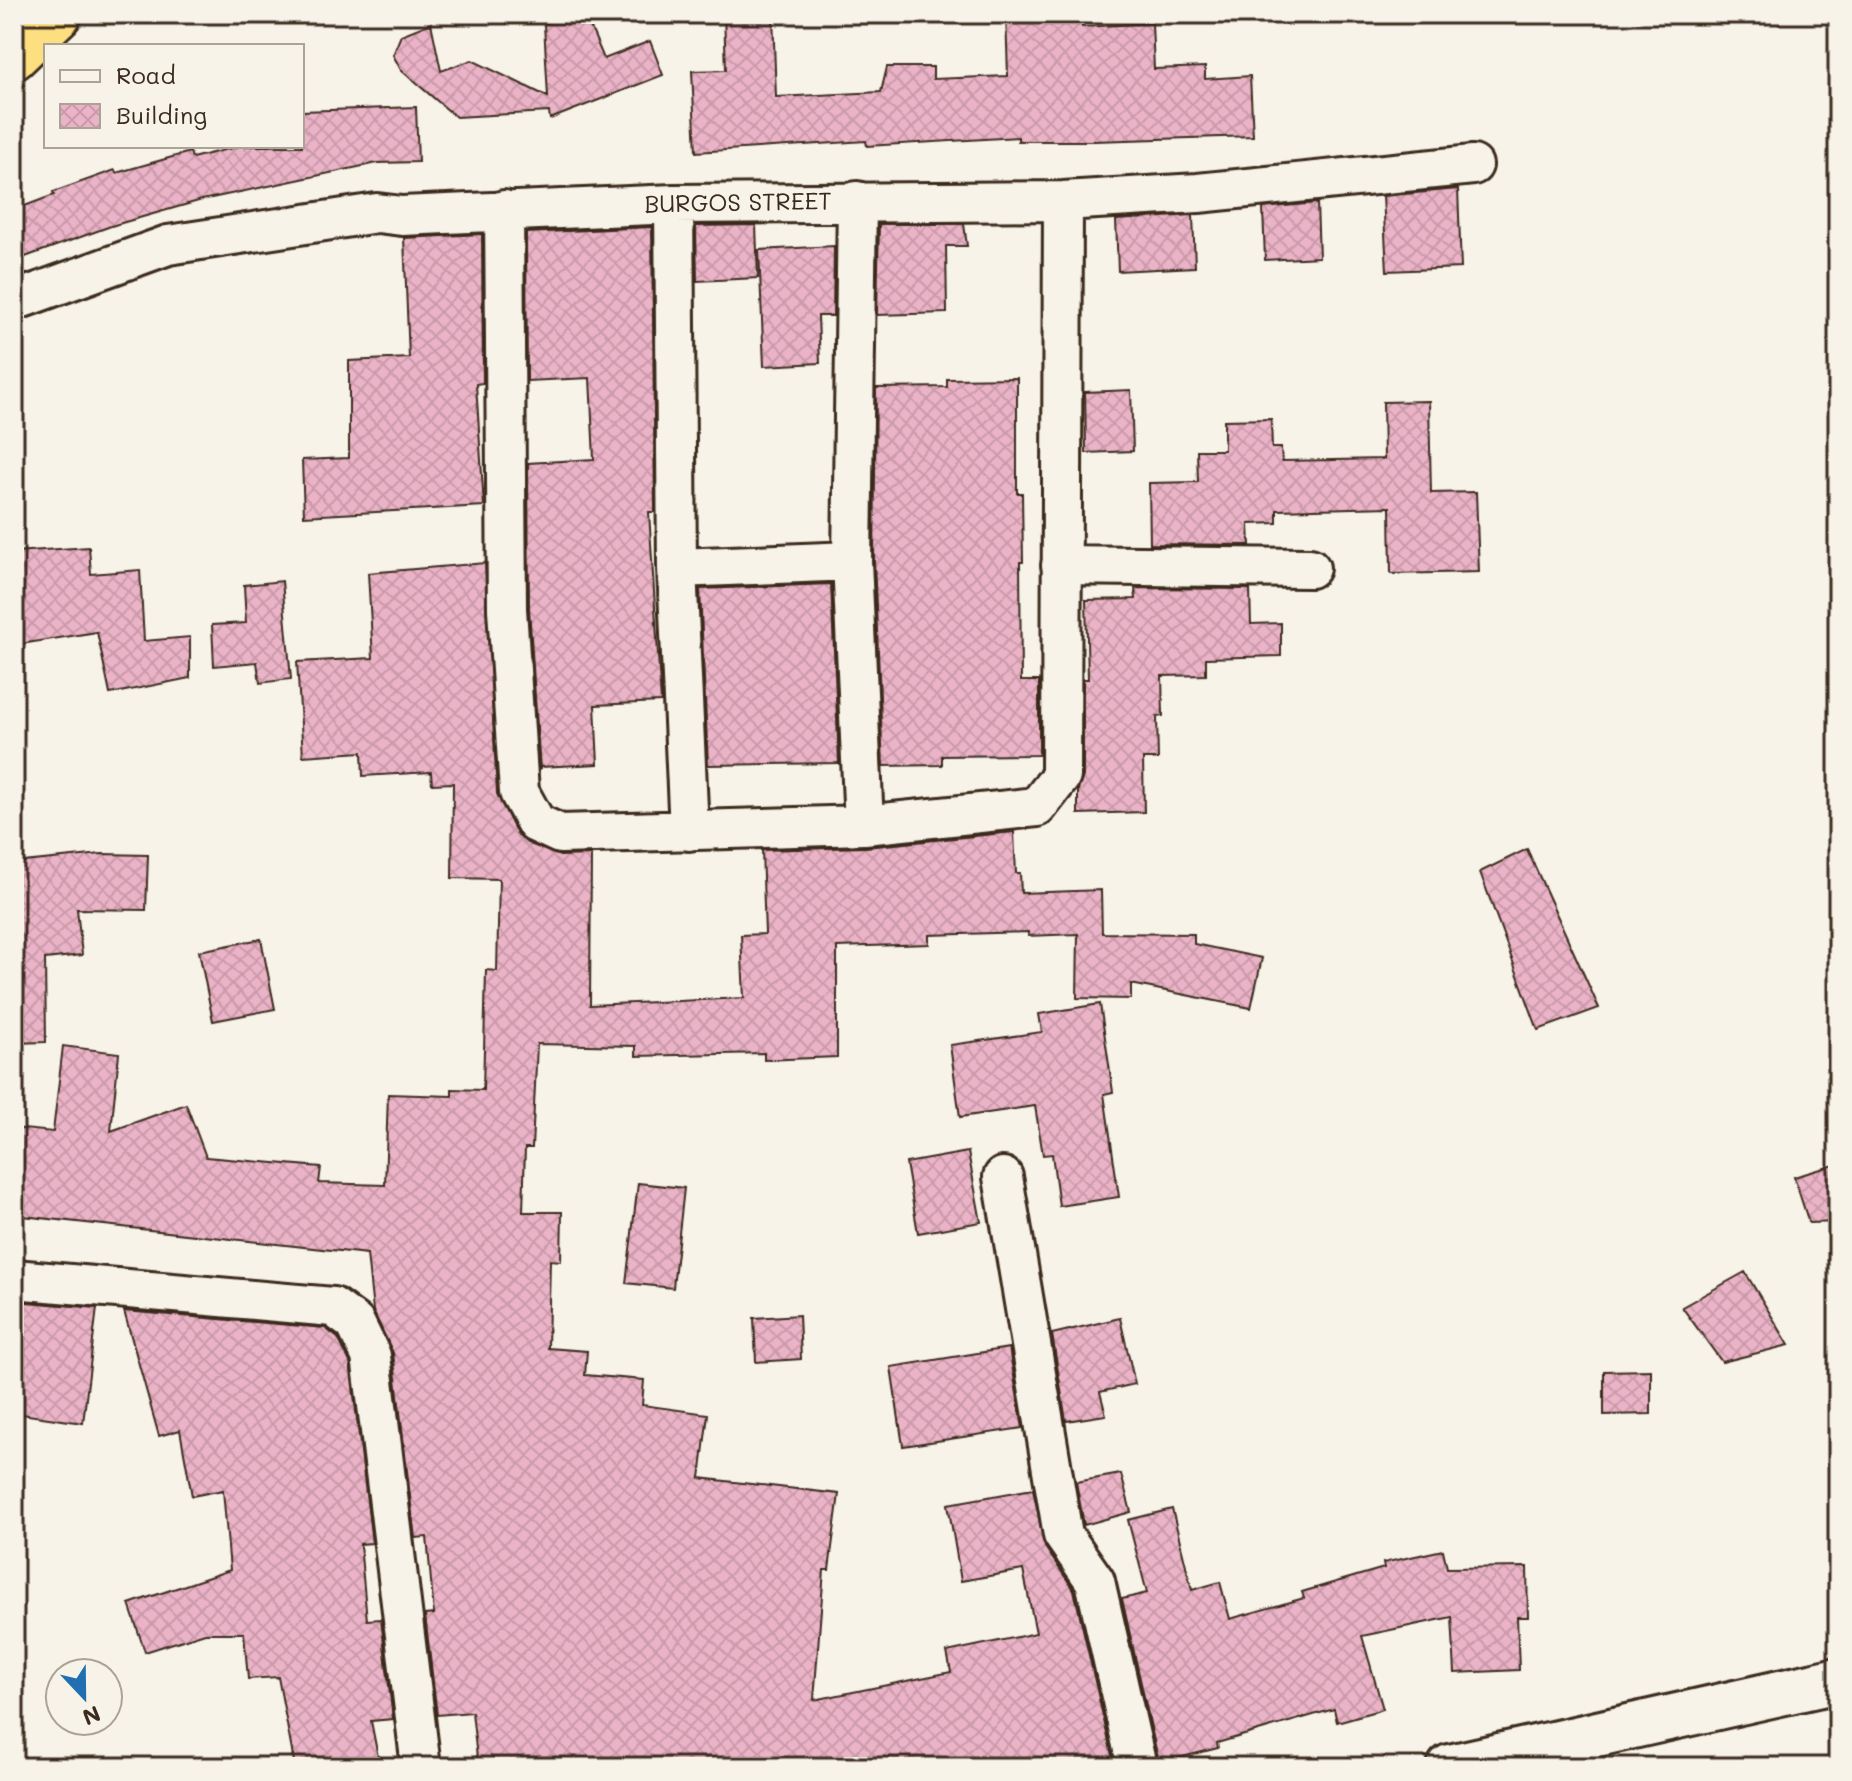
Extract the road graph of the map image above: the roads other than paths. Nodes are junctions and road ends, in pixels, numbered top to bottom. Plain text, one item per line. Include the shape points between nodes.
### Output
1 (59, 14) edge
2 (14, 57) edge
3 (1473, 165) dead end
4 (857, 201) junction
5 (1063, 201) junction
6 (674, 204) junction
7 (504, 210) junction
8 (14, 301) edge
9 (852, 561) junction
10 (1061, 565) junction
11 (677, 568) junction
12 (1310, 568) dead end
13 (864, 825) junction
14 (689, 831) junction
15 (1003, 1177) dead end
16 (14, 1279) edge
17 (1838, 1680) edge
18 (421, 1767) edge
19 (1137, 1767) edge
20 (1450, 1767) edge

1 - 2 highway
3 - 5 street, BURGOS STREET
4 - 5 street, BURGOS STREET
4 - 6 street, BURGOS STREET
4 - 9 street
5 - 10 street
6 - 7 street, BURGOS STREET
6 - 11 street
7 - 8 street, BURGOS STREET via 377,213 168,245
7 - 14 street via 507,609 519,792 536,823 560,834
9 - 11 street
9 - 13 street
10 - 12 street
10 - 13 street via 1061,776 1037,807
11 - 14 street
13 - 14 street
15 - 19 street via 1063,1535 1095,1581
16 - 18 street via 333,1307 355,1323 371,1356
17 - 20 street

